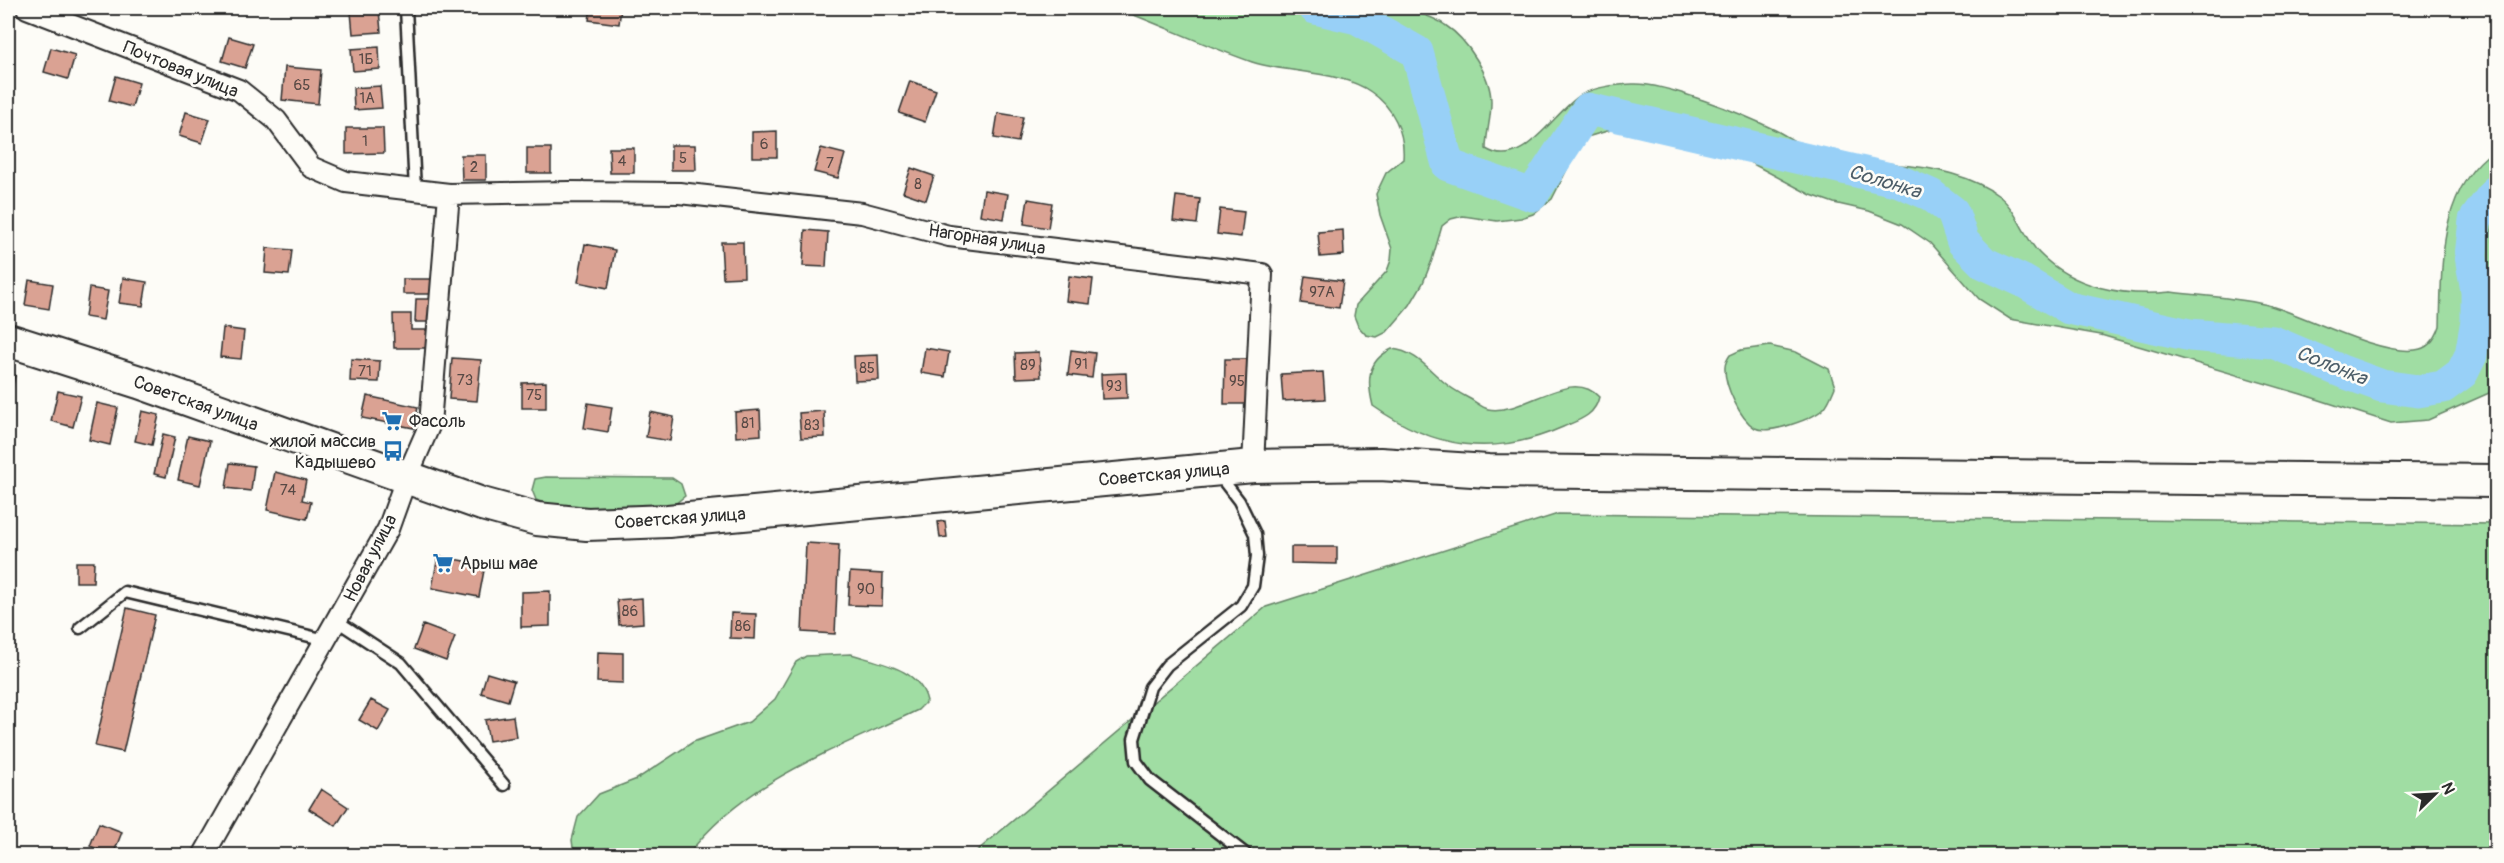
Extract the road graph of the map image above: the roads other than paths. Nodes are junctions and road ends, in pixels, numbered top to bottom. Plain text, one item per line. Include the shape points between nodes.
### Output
1 (27, 8) edge
2 (406, 8) edge
3 (415, 190) junction
4 (449, 194) junction
5 (8, 340) edge
6 (1253, 466) junction
7 (1215, 470) junction
8 (406, 479) junction
9 (2496, 481) edge
10 (337, 621) junction
11 (80, 628) dead end
12 (326, 640) junction
13 (504, 785) dead end
14 (203, 855) edge
15 (1248, 855) edge

1 - 3 street, Почтовая улица via 239,90 276,120 311,167 346,182
2 - 3 lane
3 - 4 street, Почтовая улица
4 - 6 street, Нагорная улица via 678,193 862,213 949,236 1262,274
4 - 8 street, Новая улица via 430,424
5 - 8 main road, Советская улица via 139,382
6 - 7 main road, Советская улица
6 - 9 main road, Советская улица via 1380,464 1488,471
7 - 8 main road, Советская улица via 668,521 587,524 537,519
7 - 15 lane via 1239,501 1255,534 1253,586 1241,606 1167,665 1150,687 1134,739 1137,761 1150,780
8 - 10 street, Новая улица via 388,530
10 - 12 street, Новая улица
10 - 13 lane via 401,663
11 - 12 lane via 125,592
12 - 14 street, Новая улица

